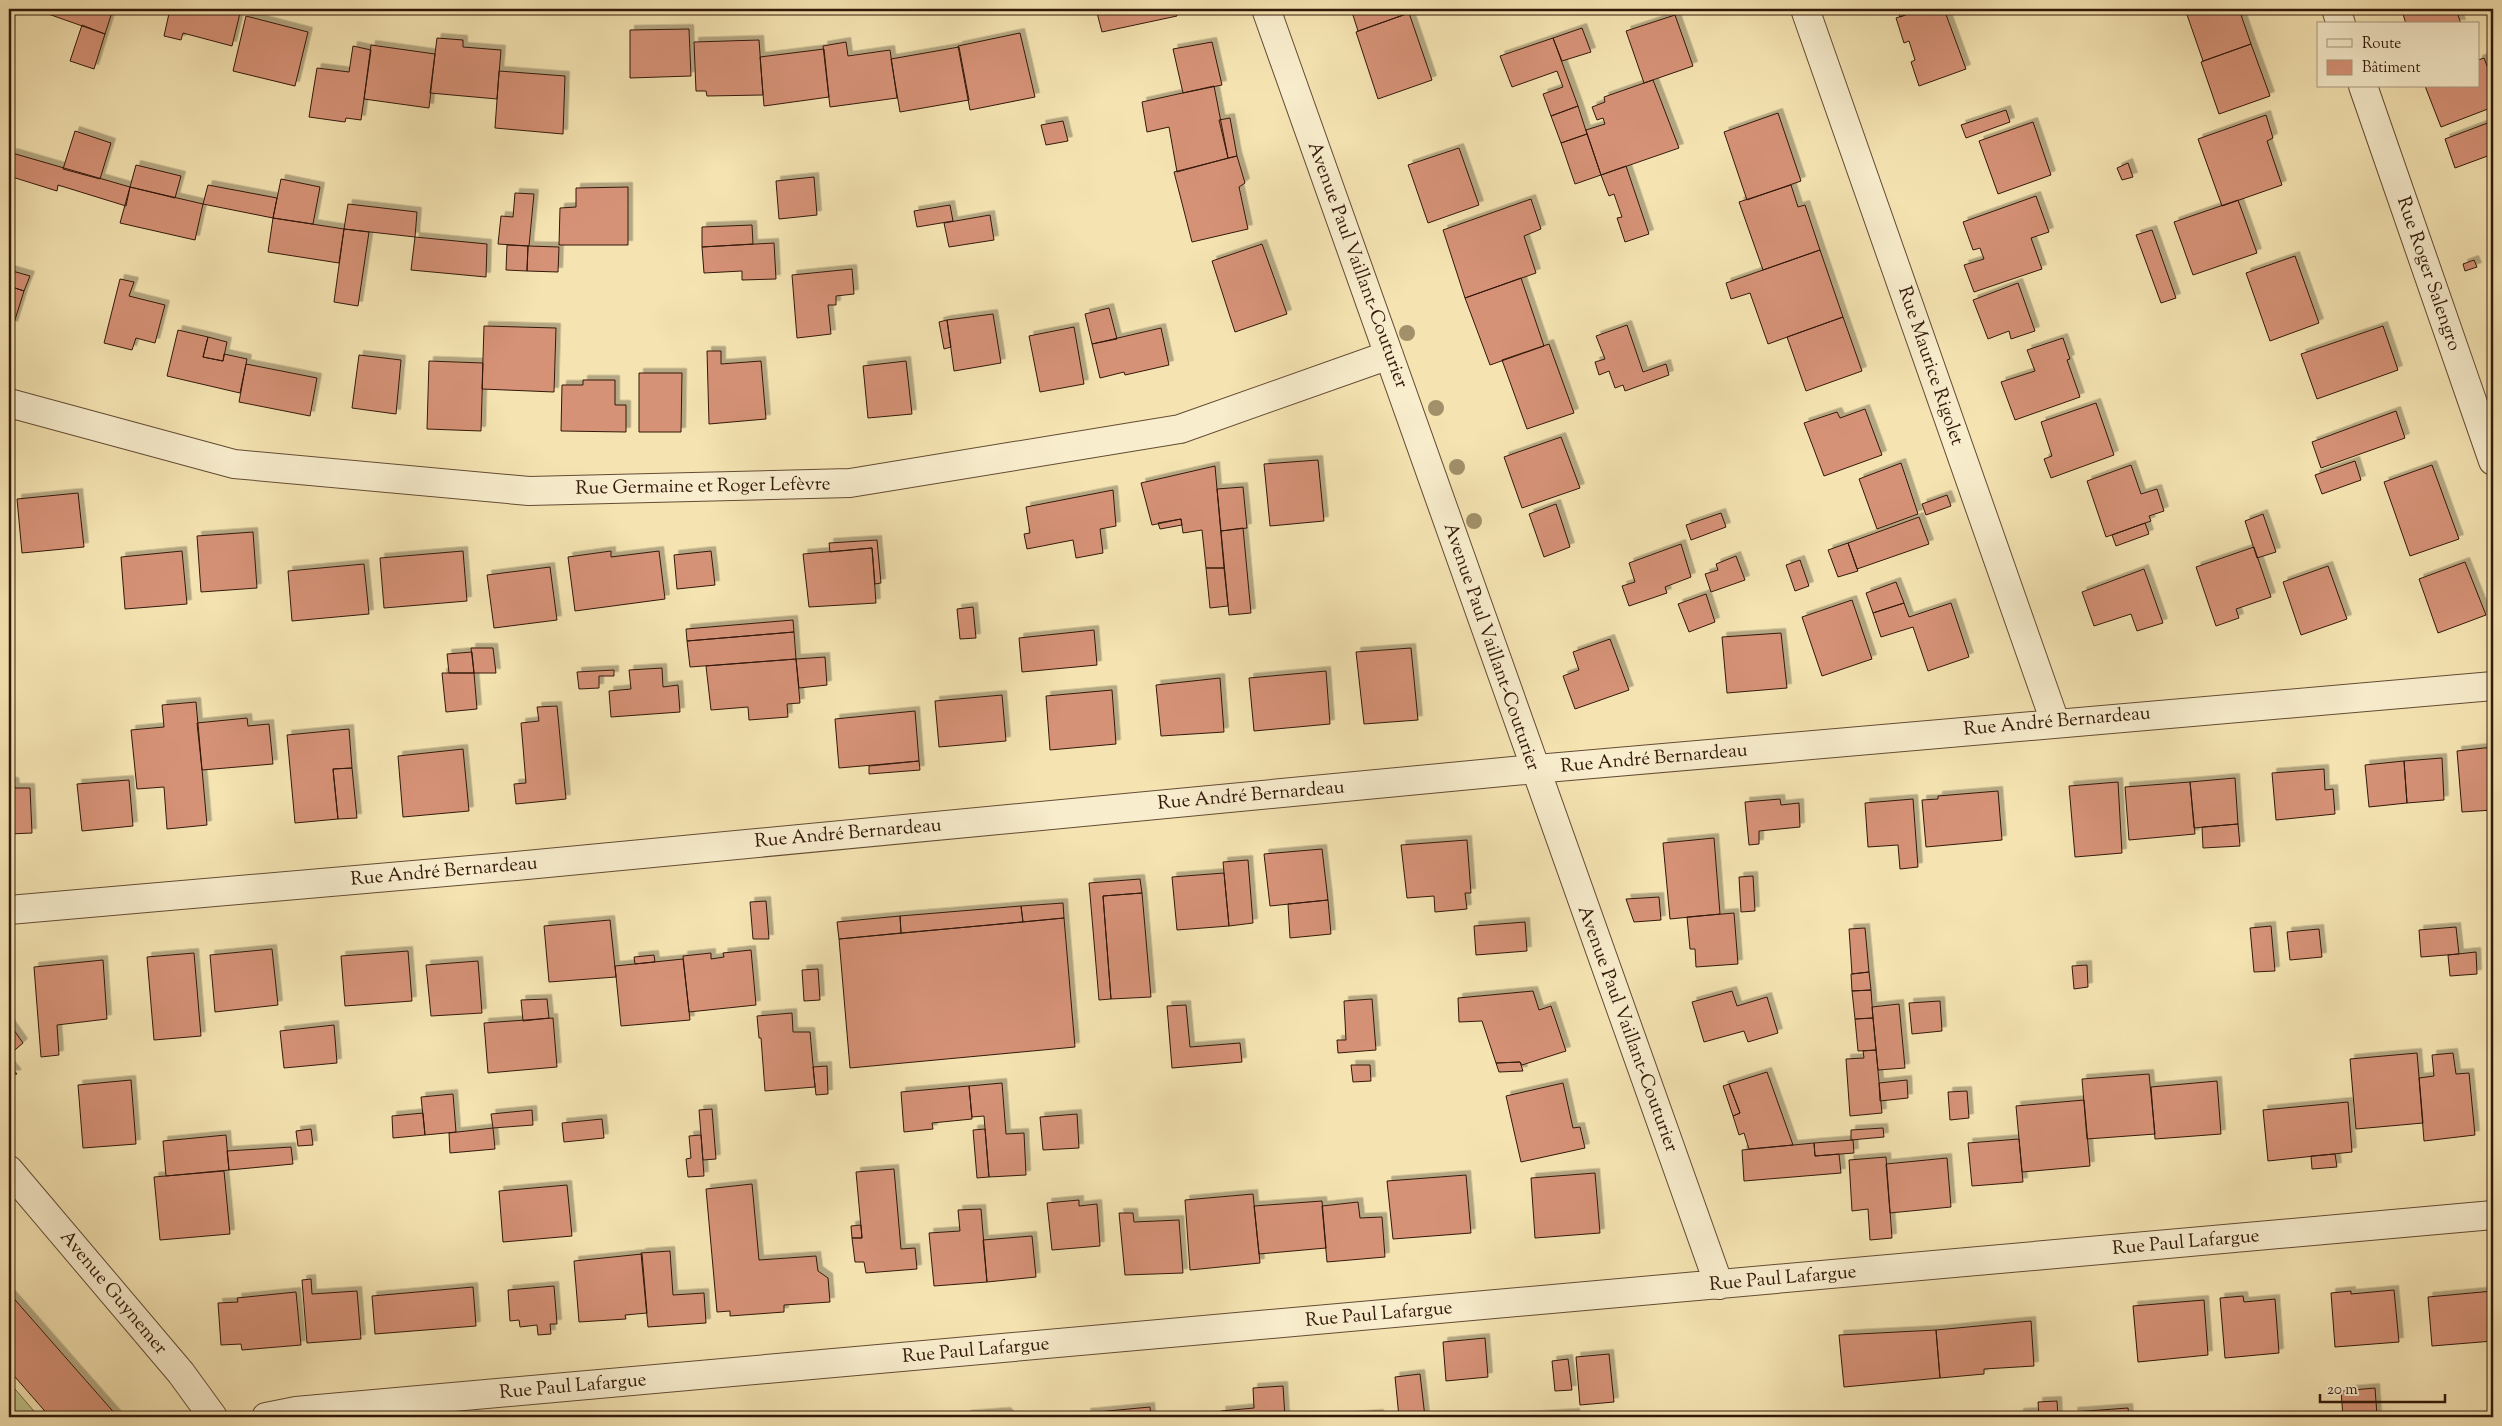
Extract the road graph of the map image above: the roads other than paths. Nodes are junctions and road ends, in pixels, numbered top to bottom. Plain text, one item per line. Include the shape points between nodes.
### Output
1 (1266, 9) edge
2 (1805, 9) edge
3 (2336, 9) edge
4 (2340, 22) edge
5 (2364, 88) edge
6 (1389, 356) junction
7 (9, 403) edge
8 (2493, 461) edge
9 (2493, 686) edge
10 (2054, 722) junction
11 (1534, 769) junction
12 (9, 910) edge
13 (9, 1170) edge
14 (2493, 1215) edge
15 (1719, 1285) junction
16 (213, 1417) edge
17 (266, 1417) edge

1 - 6 street, Avenue Paul Vaillant-Couturier
2 - 10 street, Rue Maurice Rigolet
3 - 4 street
5 - 8 street, Rue Roger Salengro
6 - 7 street, Rue Germaine et Roger Lefèvre via 1180,429 850,483 529,491 254,466 234,464
6 - 11 street, Avenue Paul Vaillant-Couturier
9 - 10 street, Rue André Bernardeau
10 - 11 street, Rue André Bernardeau
11 - 12 street, Rue André Bernardeau via 516,866
11 - 15 street, Avenue Paul Vaillant-Couturier
13 - 16 street, Avenue Guynemer via 181,1373
14 - 15 street, Rue Paul Lafargue
15 - 17 street, Rue Paul Lafargue via 296,1411

